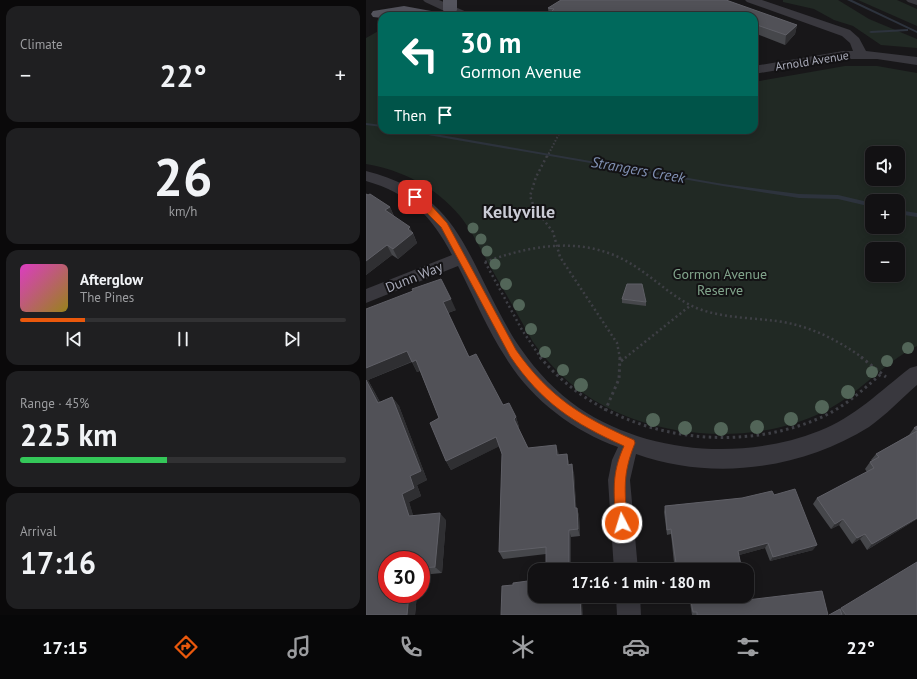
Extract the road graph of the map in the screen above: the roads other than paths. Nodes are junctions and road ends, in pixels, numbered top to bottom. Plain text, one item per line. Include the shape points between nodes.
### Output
1 (407, 0) edge
2 (428, 0) edge
3 (751, 0) edge
4 (912, 0) edge
5 (917, 2) edge
6 (450, 5) edge
7 (384, 12) edge
8 (396, 12) edge
9 (415, 12) edge
10 (460, 12) edge
11 (860, 54) junction
12 (917, 61) edge
13 (758, 69) edge
14 (366, 176) edge
15 (462, 258) junction
16 (366, 296) edge
17 (917, 374) edge
18 (630, 443) junction
19 (625, 563) edge
20 (629, 603) edge
21 (630, 615) edge

1 - 7 main road
2 - 6 street
3 - 11 street via 846,33 855,41
4 - 5 street
6 - 10 street
8 - 9 main road
11 - 12 street, Arnold Avenue
11 - 13 street, Arnold Avenue via 824,57
14 - 15 street via 403,189 426,205 444,225
15 - 16 street, Dunn Way
15 - 18 street via 513,353 541,389 581,420
17 - 18 street via 863,419 842,431 796,450 743,459 715,459 658,452
18 - 19 street via 619,480
20 - 21 street

